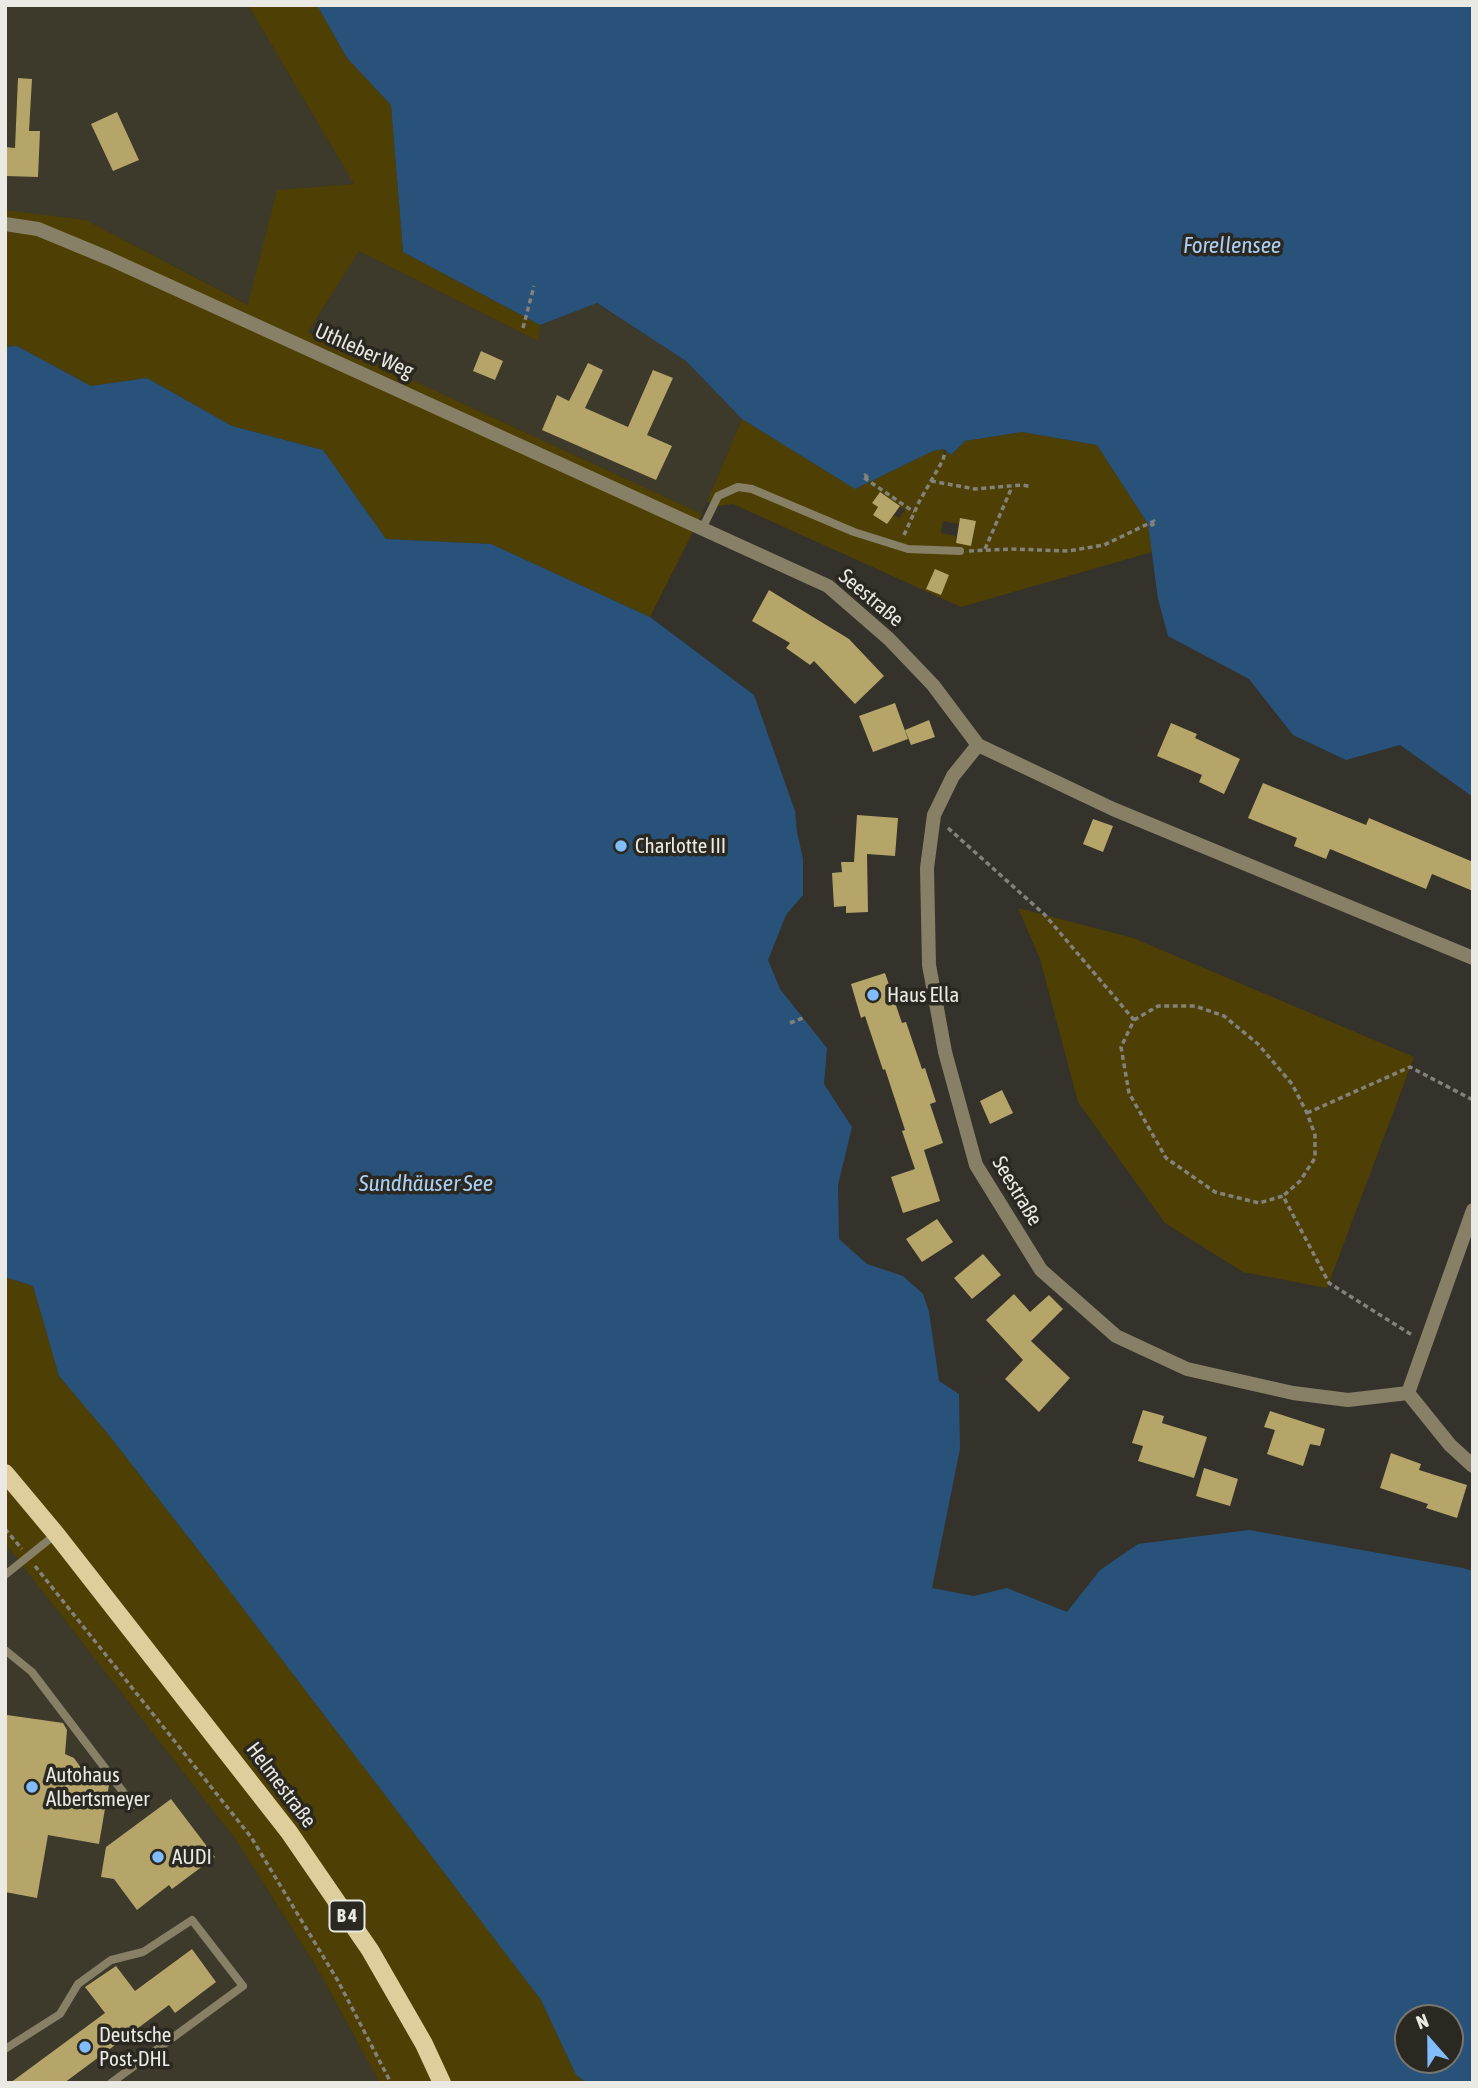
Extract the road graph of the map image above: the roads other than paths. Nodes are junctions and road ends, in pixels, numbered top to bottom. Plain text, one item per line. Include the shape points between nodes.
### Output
1 (5, 224) edge
2 (703, 527) junction
3 (960, 551) road end
4 (978, 745) junction
5 (1473, 958) edge
6 (1473, 1210) edge
7 (1408, 1394) junction
8 (1473, 1466) edge
9 (5, 1473) edge
10 (56, 1534) junction
11 (5, 1575) edge
12 (5, 1650) edge
13 (133, 1805) dead end
14 (5, 2049) edge
15 (111, 2083) edge
16 (442, 2083) edge

1 - 2 street, Uthleber Weg via 38,229 108,258
2 - 3 lane via 718,496 738,487 908,549
2 - 4 street, Seestraße via 828,586 933,685
4 - 5 street, Seestraße via 1113,808
4 - 7 street, Seestraße via 953,776 934,815 927,867 929,965 945,1052 976,1165 1041,1270 1115,1336 1187,1369 1293,1393 1348,1400
6 - 7 street
7 - 8 street via 1450,1446
9 - 10 main road, Helmestraße / B 4
10 - 11 lane
10 - 16 main road, Helmestraße / B 4 via 289,1832 370,1950 425,2044
12 - 13 lane via 32,1672
14 - 15 lane via 60,2014 78,1984 111,1960 143,1952 192,1920 243,1986

